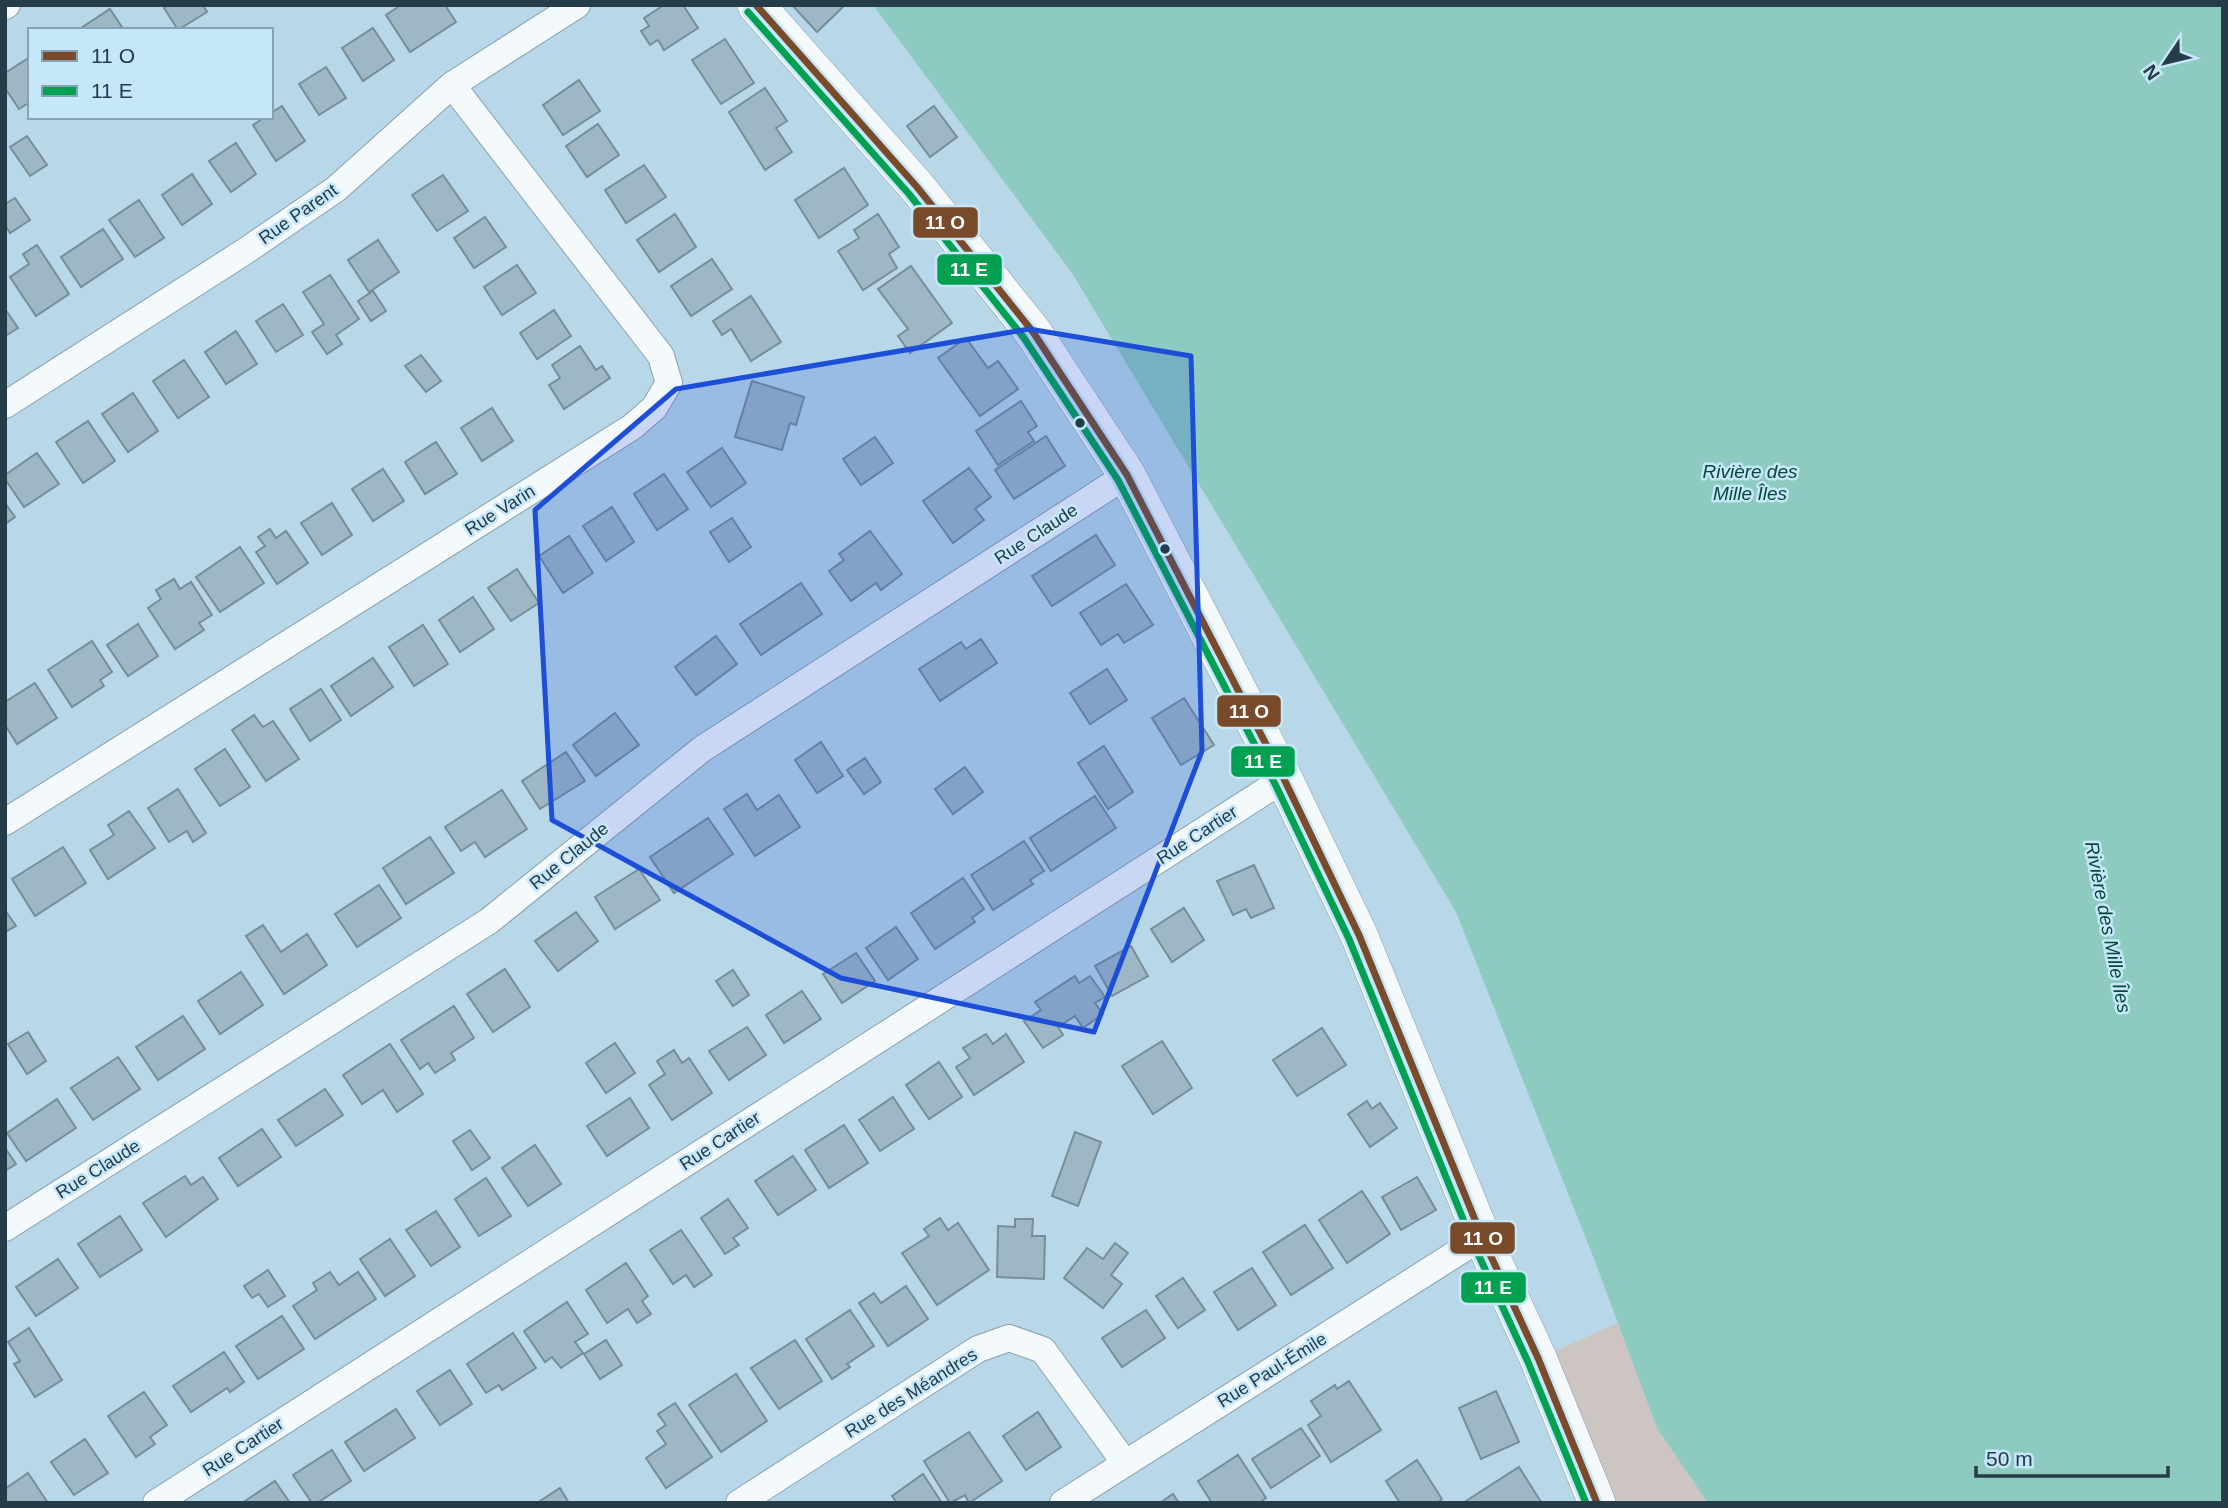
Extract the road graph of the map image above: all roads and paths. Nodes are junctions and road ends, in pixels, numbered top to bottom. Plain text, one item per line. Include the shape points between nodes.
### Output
1 (578, 5) edge
2 (756, 5) edge
3 (452, 85) junction
4 (5, 405) edge
5 (1128, 475) junction
6 (1284, 779) junction
7 (5, 822) edge
8 (5, 1228) edge
9 (1482, 1237) junction
10 (1125, 1463) junction
11 (156, 1503) edge
12 (739, 1503) edge
13 (1063, 1503) edge
14 (1597, 1503) edge

1 - 3 street, Rue Parent
2 - 5 main road via 917,187 1025,321
3 - 4 street, Rue Parent via 336,189
3 - 7 street, Rue Varin via 661,356 669,383 654,408 632,427
5 - 6 main road
5 - 8 street, Rue Claude via 702,748 489,920
6 - 9 main road via 1359,935
6 - 11 street, Rue Cartier
9 - 10 street, Rue Paul-Émile
9 - 14 main road
10 - 12 street, Rue des Méandres via 1043,1350 1009,1338 978,1349
10 - 13 street, Rue Paul-Émile

